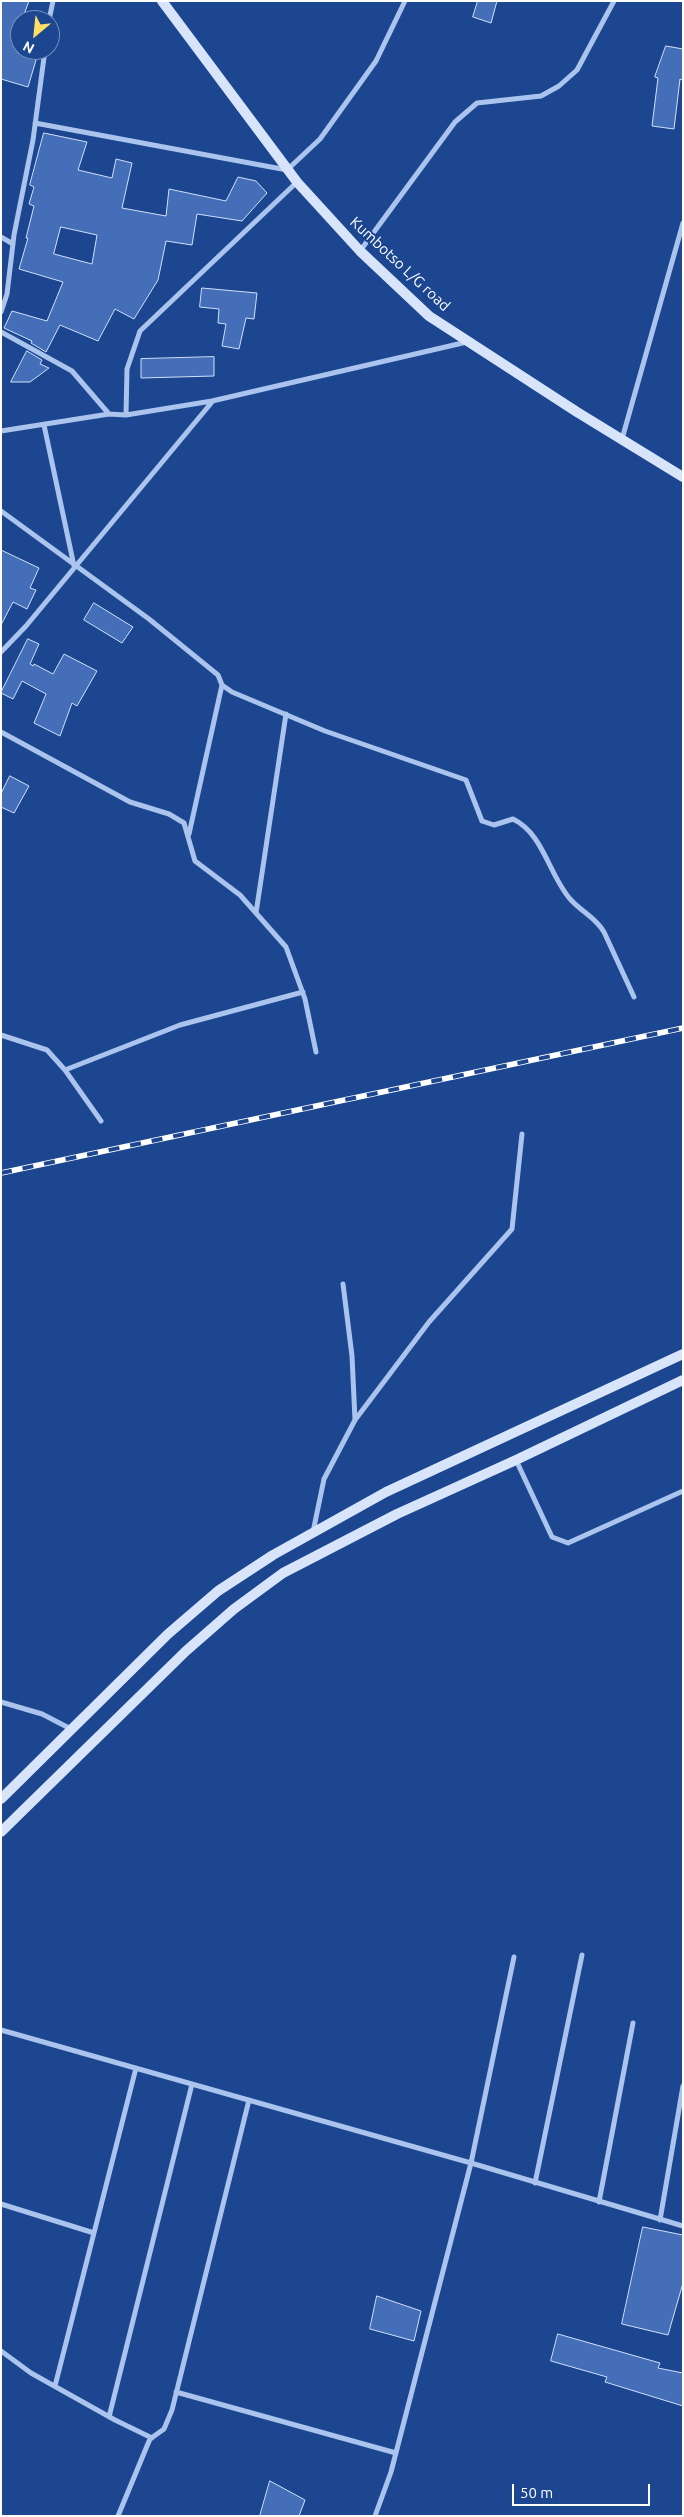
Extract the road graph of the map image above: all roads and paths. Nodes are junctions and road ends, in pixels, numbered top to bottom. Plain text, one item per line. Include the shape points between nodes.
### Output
1 (162, 1) edge
2 (405, 1) edge
3 (614, 1) edge
4 (44, 60) edge
5 (35, 123) junction
6 (287, 170) junction
7 (297, 182) junction
8 (683, 224) edge
9 (1, 237) edge
10 (13, 244) junction
11 (360, 251) junction
12 (1, 312) edge
13 (1, 332) edge
14 (468, 342) junction
15 (212, 401) junction
16 (109, 414) junction
17 (126, 415) junction
18 (44, 425) junction
19 (1, 431) edge
20 (622, 439) junction
21 (683, 477) edge
22 (1, 511) edge
23 (75, 567) junction
24 (1, 652) edge
25 (222, 685) junction
26 (286, 714) junction
27 (1, 732) edge
28 (189, 835) junction
29 (256, 913) junction
30 (303, 992) junction
31 (634, 997) dead end
32 (1, 1036) edge
33 (316, 1052) dead end
34 (65, 1070) junction
35 (101, 1121) dead end
36 (522, 1134) dead end
37 (343, 1284) dead end
38 (683, 1354) edge
39 (683, 1380) edge
40 (355, 1420) junction
41 (516, 1460) junction
42 (683, 1491) edge
43 (313, 1533) junction
44 (1, 1702) edge
45 (72, 1729) junction
46 (1, 1799) edge
47 (1, 1832) edge
48 (582, 1955) dead end
49 (514, 1957) dead end
50 (633, 2023) dead end
51 (1, 2030) edge
52 (136, 2068) junction
53 (192, 2084) junction
54 (683, 2086) edge
55 (249, 2100) junction
56 (471, 2164) junction
57 (535, 2182) junction
58 (599, 2202) junction
59 (1, 2204) edge
60 (660, 2220) junction
61 (683, 2226) edge
62 (94, 2233) junction
63 (1, 2351) edge
64 (55, 2386) junction
65 (176, 2392) junction
66 (109, 2417) junction
67 (152, 2438) junction
68 (396, 2453) junction
69 (118, 2516) edge
70 (375, 2516) edge

1 - 6 main road, Kumbotso L/G road
2 - 6 street via 370,69 320,139
3 - 11 street via 577,70 560,86 541,96 477,104 455,122
4 - 5 street
5 - 6 street
5 - 10 street
6 - 7 main road, Kumbotso L/G road
7 - 11 main road, Kumbotso L/G road
7 - 17 street via 140,330 127,370
8 - 20 street
9 - 10 street
10 - 12 street via 7,294
11 - 14 main road, Kumbotso L/G road via 429,316
13 - 16 street via 72,371
14 - 15 street
14 - 20 main road, Kumbotso L/G road
15 - 17 street
15 - 23 street
16 - 17 street
16 - 18 street
18 - 19 street
18 - 23 street
20 - 21 main road, Kumbotso L/G road
22 - 23 street
23 - 24 street
23 - 25 street via 218,674
25 - 26 street
25 - 28 street
26 - 29 street
26 - 31 street via 466,780 482,821 494,825 513,819 522,823 570,899 604,932
27 - 28 street via 130,802 169,814 184,823
28 - 29 street via 195,861 240,895
29 - 30 street via 286,947
30 - 33 street
30 - 34 street via 180,1025
32 - 34 street via 47,1050
34 - 35 street
36 - 40 street via 512,1229 429,1322
37 - 40 street via 352,1356
38 - 43 main road via 386,1492
39 - 41 main road
40 - 43 street via 324,1479
41 - 42 street via 552,1537 568,1543
41 - 47 main road via 398,1514 283,1573 234,1609 186,1651
43 - 45 main road via 218,1591 168,1634
44 - 45 street via 42,1714
45 - 46 main road
48 - 57 street
49 - 56 street
50 - 58 street
51 - 52 street
52 - 53 street
52 - 62 street
53 - 55 street
53 - 66 street
54 - 60 street
55 - 56 street
55 - 65 street
56 - 57 street
56 - 68 street
57 - 58 street
58 - 60 street
59 - 62 street
60 - 61 street
62 - 64 street
63 - 64 street
64 - 66 street
65 - 67 street via 167,2423
65 - 68 street
66 - 67 street
67 - 69 street
68 - 70 street

